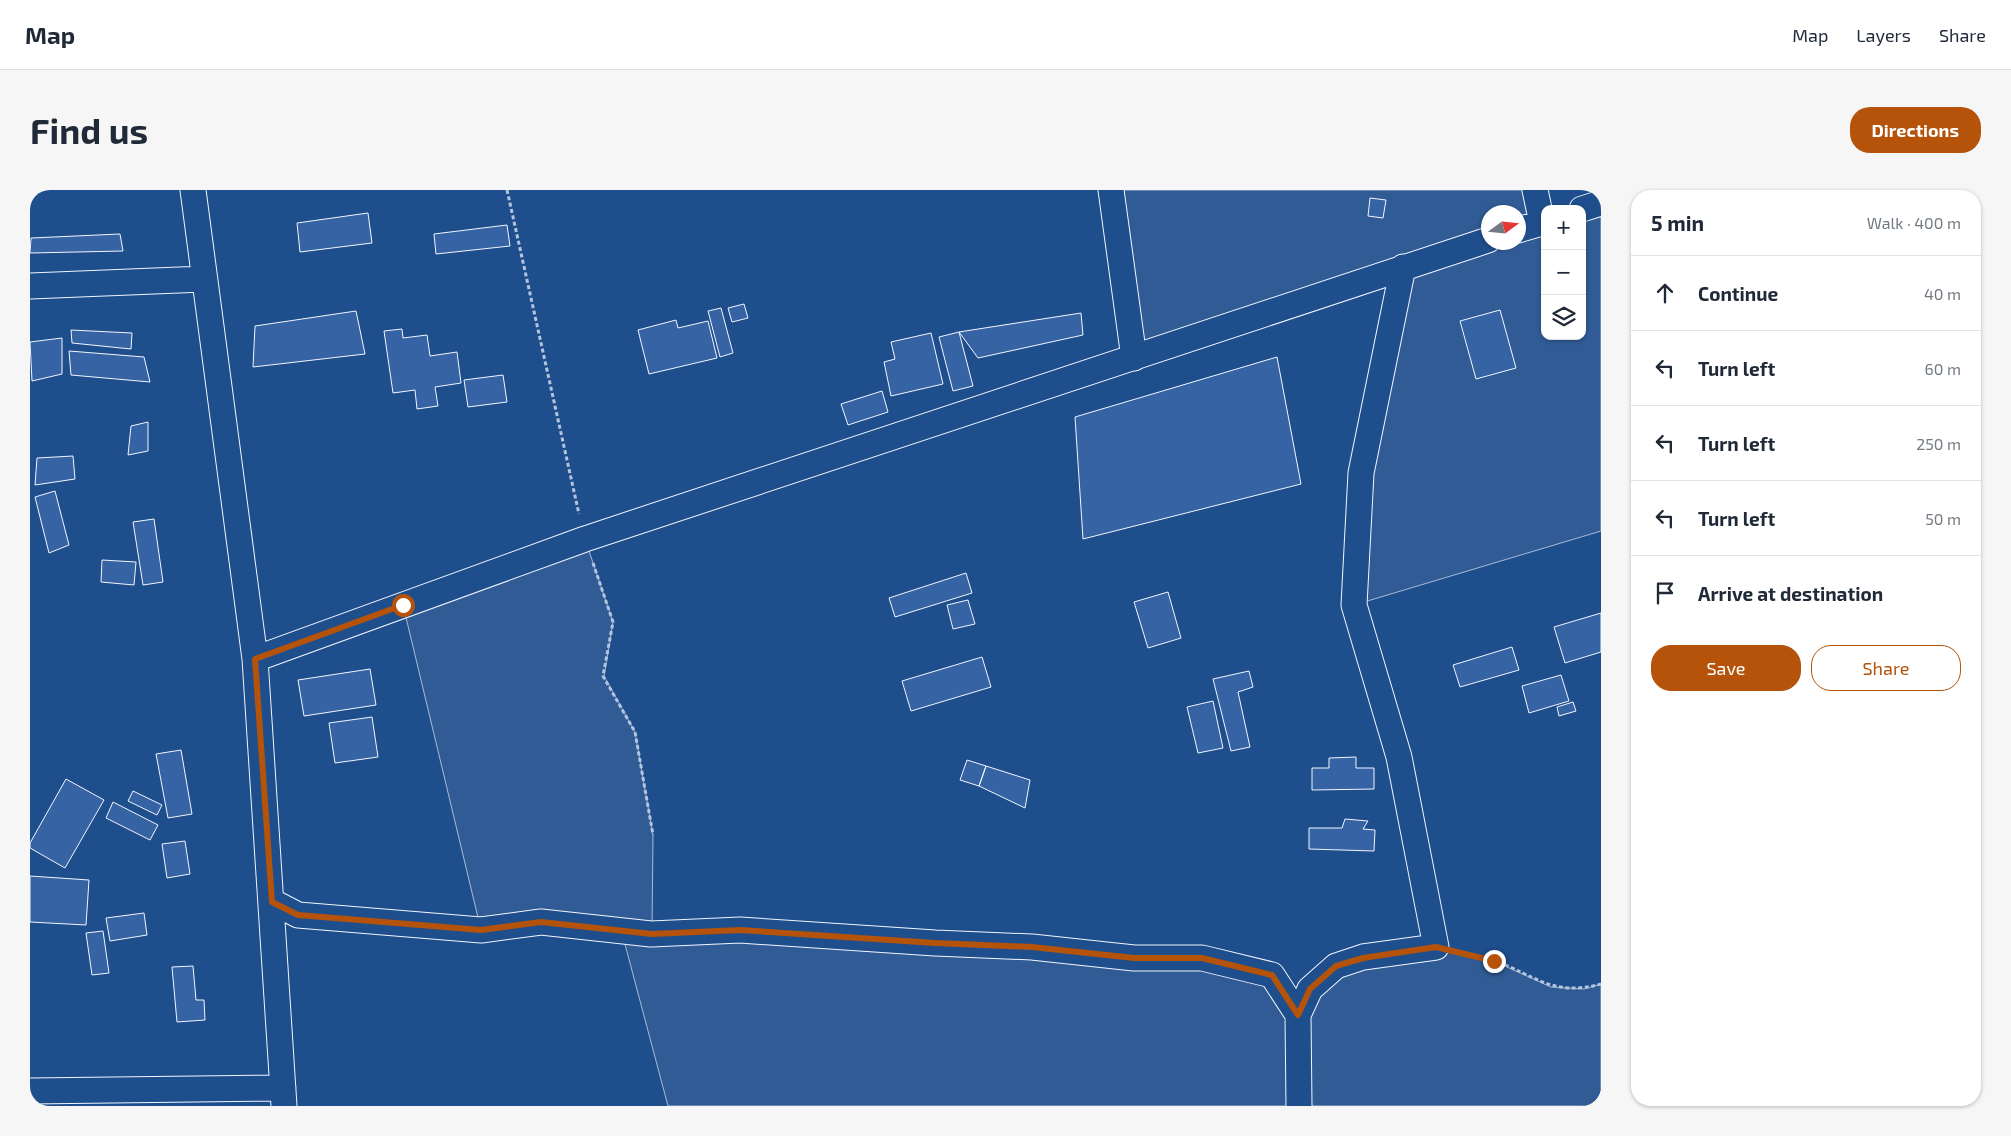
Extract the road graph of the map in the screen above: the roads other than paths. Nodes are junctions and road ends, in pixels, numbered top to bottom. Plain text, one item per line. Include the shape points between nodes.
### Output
1 (193, 190) edge
2 (1110, 190) edge
3 (1535, 190) edge
4 (1601, 204) edge
5 (1586, 209) edge
6 (1541, 214) edge
7 (1541, 223) edge
8 (1526, 227) edge
9 (1481, 242) edge
10 (1402, 267) junction
11 (204, 279) junction
12 (30, 286) edge
13 (1134, 358) junction
14 (255, 659) junction
15 (272, 902) junction
16 (1298, 1015) junction
17 (30, 1091) edge
18 (284, 1097) edge
19 (1299, 1106) edge

1 - 11 street
2 - 13 street
3 - 6 street
4 - 5 street
7 - 8 street
9 - 10 street
10 - 13 street
10 - 16 street via 1361,473 1354,605 1399,757 1436,947 1363,958 1336,966 1310,989
11 - 12 street
11 - 14 street
13 - 14 street via 585,538
14 - 15 street
15 - 16 street via 298,915 481,930 541,922 652,934 740,930 1032,947 1134,958 1202,958 1272,975
15 - 18 street
16 - 19 street
17 - 18 street

